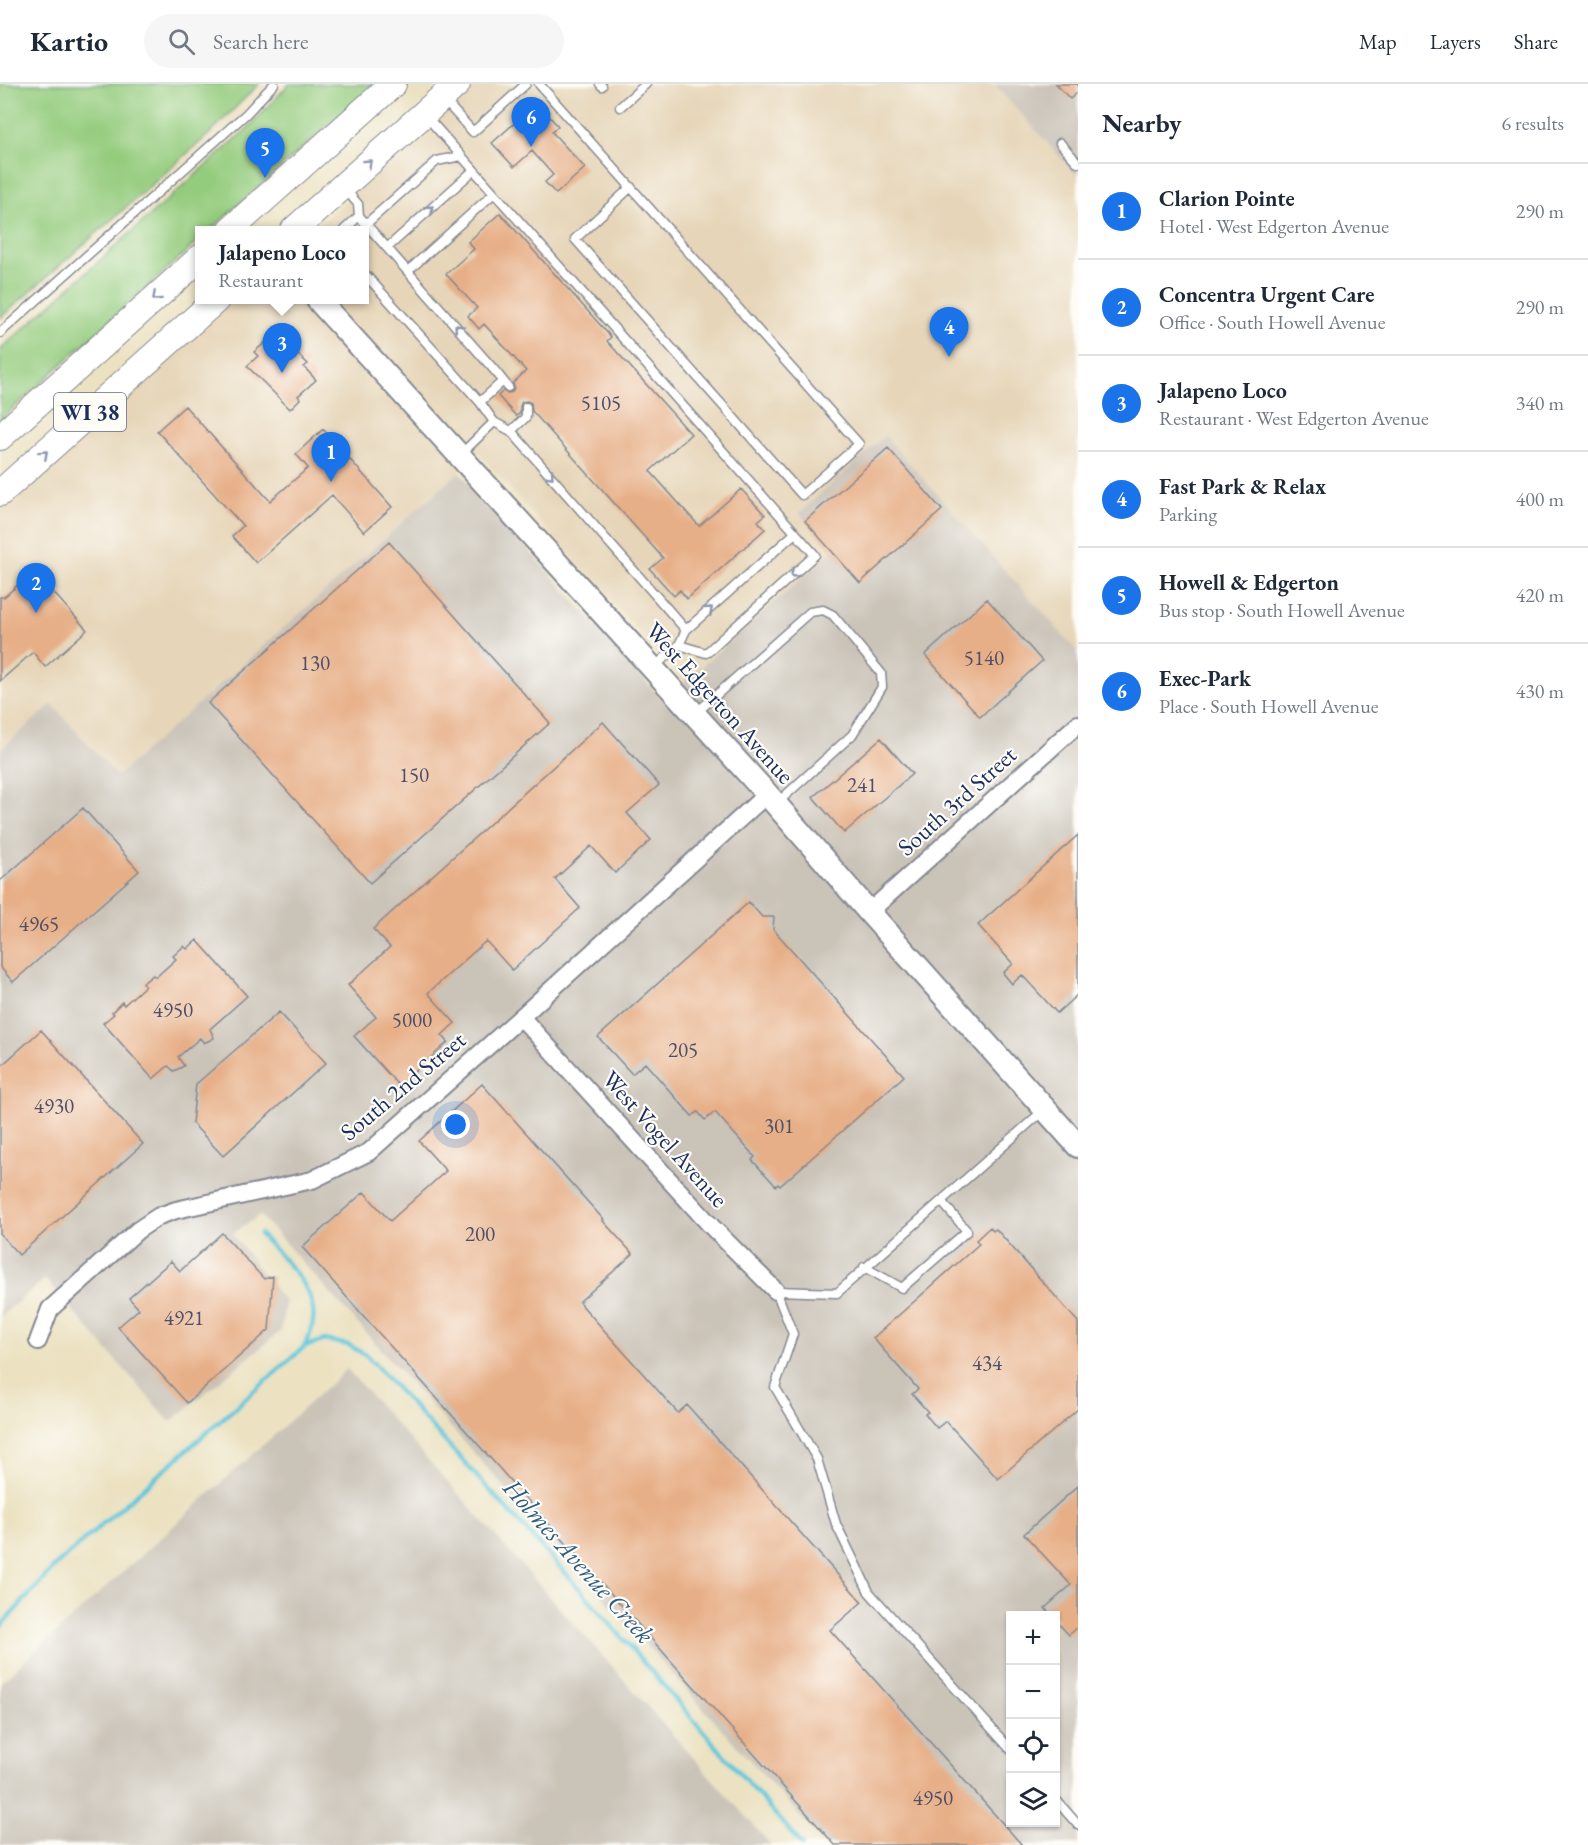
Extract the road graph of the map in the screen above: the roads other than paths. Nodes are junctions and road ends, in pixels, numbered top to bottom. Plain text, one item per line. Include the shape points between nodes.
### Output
1 (274, 84) edge
2 (393, 84) edge
3 (526, 84) edge
4 (539, 84) edge
5 (646, 84) edge
6 (441, 98) edge
7 (620, 107) dead end
8 (1060, 143) dead end
9 (461, 156) junction
10 (1078, 163) edge
11 (474, 170) junction
12 (343, 186) junction
13 (631, 187) junction
14 (494, 193) junction
15 (359, 216) junction
16 (366, 224) joint
17 (243, 226) edge
18 (299, 226) edge
19 (349, 226) edge
20 (369, 227) edge
21 (387, 248) junction
22 (195, 262) edge
23 (408, 271) junction
24 (369, 279) edge
25 (212, 304) edge
26 (322, 304) edge
27 (0, 333) edge
28 (480, 402) junction
29 (526, 407) dead end
30 (494, 422) junction
31 (511, 431) junction
32 (0, 437) edge
33 (459, 455) junction
34 (0, 492) edge
35 (795, 533) junction
36 (686, 630) junction
37 (679, 645) junction
38 (653, 669) junction
39 (695, 715) junction
40 (1078, 724) edge
41 (771, 799) junction
42 (869, 912) junction
43 (521, 1017) junction
44 (1045, 1109) junction
45 (1078, 1146) edge
46 (941, 1201) junction
47 (864, 1267) junction
48 (776, 1291) junction
49 (38, 1341) dead end
50 (1006, 1744) edge
51 (1060, 1805) edge
52 (1078, 1825) edge

1 - 27 lane via 246,114
2 - 17 main road
3 - 6 lane via 473,132
4 - 13 lane
5 - 7 lane
6 - 9 lane
12 -> 6 main road
8 - 10 lane
9 - 11 lane
9 - 16 lane via 436,161
11 - 14 lane
21 -> 11 lane
12 - 15 lane via 358,204
12 - 18 main road
13 - 13 lane via 859,444 802,495 575,239
14 - 23 lane
14 - 35 lane
15 - 16 lane
15 - 19 lane
20 - 21 lane
21 - 23 lane
22 -> 32 main road, WI 38
28 -> 23 lane via 505,384
24 - 28 lane
34 -> 25 main road, WI 38
26 - 33 street, West Edgerton Avenue
28 - 30 lane
29 - 31 lane via 526,417
30 - 31 lane
30 - 33 lane
31 -> 36 lane
33 - 38 street, West Edgerton Avenue
36 -> 35 lane
35 -> 37 lane via 815,555 706,653
36 - 37 lane
37 - 38 lane
38 - 39 street, West Edgerton Avenue
39 - 41 street, West Edgerton Avenue
39 - 41 lane via 810,612 823,610 833,615 881,673 882,687 852,735
40 - 42 street, South 3rd Street
41 - 42 street, West Edgerton Avenue
41 - 43 street, South 2nd Street
42 - 44 street, West Edgerton Avenue
43 - 48 street, West Vogel Avenue via 712,1227
43 - 49 street, South 2nd Street via 369,1152 312,1180 176,1210 138,1230 50,1309
44 - 45 street, West Edgerton Avenue
44 - 46 lane
46 - 47 lane
46 - 47 lane via 967,1231 902,1288
47 - 48 lane via 837,1293
48 - 50 lane via 793,1334 775,1387 817,1459 836,1524 869,1592
51 - 52 lane

